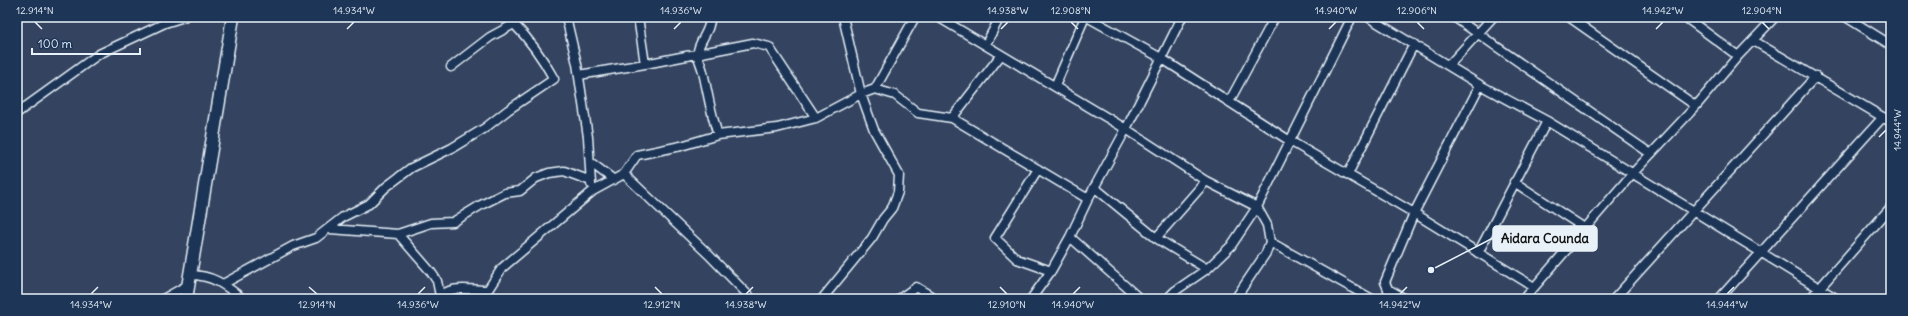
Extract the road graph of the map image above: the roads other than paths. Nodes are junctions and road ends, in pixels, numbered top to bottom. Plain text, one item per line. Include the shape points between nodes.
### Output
1 (184, 17) edge
2 (233, 17) edge
3 (566, 17) edge
4 (638, 17) edge
5 (710, 17) edge
6 (844, 17) edge
7 (915, 17) edge
8 (938, 17) edge
9 (1000, 17) edge
10 (1086, 17) edge
11 (1182, 17) edge
12 (1275, 17) edge
13 (1352, 17) edge
14 (1368, 17) edge
15 (1454, 17) edge
16 (1493, 17) edge
17 (1569, 17) edge
18 (1685, 17) edge
19 (1775, 17) edge
20 (1846, 17) edge
21 (1478, 34) junction
22 (1754, 41) junction
23 (986, 44) junction
24 (1414, 44) junction
25 (1891, 45) edge
26 (698, 54) junction
27 (1001, 55) junction
28 (1738, 56) junction
29 (1161, 58) junction
30 (645, 64) junction
31 (1449, 65) junction
32 (451, 67) dead end
33 (579, 75) junction
34 (1816, 76) junction
35 (1480, 84) junction
36 (1055, 86) junction
37 (875, 89) junction
38 (861, 94) junction
39 (1229, 102) junction
40 (1696, 106) junction
41 (17, 113) edge
42 (1883, 117) junction
43 (816, 118) junction
44 (952, 118) junction
45 (1547, 121) junction
46 (1891, 122) edge
47 (1126, 129) junction
48 (718, 135) junction
49 (1290, 141) junction
50 (1651, 154) junction
51 (590, 162) junction
52 (1038, 169) junction
53 (1633, 173) junction
54 (624, 174) junction
55 (1348, 174) junction
56 (614, 180) junction
57 (591, 181) junction
58 (1206, 181) junction
59 (1514, 182) junction
60 (1094, 187) junction
61 (593, 191) junction
62 (1088, 199) junction
63 (1257, 207) junction
64 (1891, 207) edge
65 (1693, 210) junction
66 (1414, 213) junction
67 (330, 229) junction
68 (1586, 230) junction
69 (398, 234) junction
70 (1070, 237) junction
71 (1156, 238) junction
72 (1270, 242) junction
73 (1478, 253) junction
74 (1760, 253) junction
75 (1207, 269) junction
76 (1052, 271) junction
77 (189, 280) junction
78 (223, 284) junction
79 (1534, 287) junction
80 (1388, 289) junction
81 (1820, 289) junction
82 (487, 290) junction
83 (439, 298) edge
84 (163, 299) edge
85 (186, 299) edge
86 (243, 299) edge
87 (482, 299) edge
88 (752, 299) edge
89 (822, 299) edge
90 (899, 299) edge
91 (936, 299) edge
92 (1032, 299) edge
93 (1140, 299) edge
94 (1167, 299) edge
95 (1235, 299) edge
96 (1372, 299) edge
97 (1389, 299) edge
98 (1405, 299) edge
99 (1524, 299) edge
100 (1614, 299) edge
101 (1719, 299) edge
102 (1810, 299) edge
103 (1837, 299) edge

1 - 41 street via 99,54
2 - 77 main road
3 - 33 street
4 - 30 street
5 - 26 street via 710,24
6 - 38 street
7 - 37 street
8 - 23 street
9 - 23 street
10 - 29 street
10 - 36 street
11 - 29 street
12 - 39 street
13 - 49 street
14 - 24 street
15 - 21 street
16 - 21 street
17 - 40 street
18 - 28 street
19 - 22 street
20 - 25 street
21 - 31 street
21 - 50 street
22 - 28 street
22 - 34 street
23 - 27 street
24 - 31 street
24 - 55 street
26 - 30 street
26 - 43 street via 753,43 768,47
26 - 48 street via 710,111
27 - 36 street
27 - 44 street
28 - 40 street
29 - 39 street
29 - 47 street
30 - 33 street
31 - 35 street
32 - 67 street via 490,37 514,24 547,65 554,79 486,128 411,168 369,204 343,217
33 - 51 street
34 - 42 street
34 - 65 street
35 - 45 street
35 - 66 street
36 - 47 street
37 - 38 street
37 - 44 street via 895,95 918,112
38 - 43 street
38 - 89 street via 874,130 899,175 898,192 892,208 872,238
39 - 49 street
40 - 50 street
42 - 46 street
42 - 74 street
43 - 48 street via 777,128
44 - 52 street
45 - 53 street
45 - 59 street
47 - 58 street
47 - 60 street
48 - 54 street via 681,146 637,154
49 - 55 street
49 - 63 street
50 - 53 street
51 - 56 street
51 - 57 street
52 - 62 street
52 - 76 street via 995,238 1017,259
53 - 65 street
53 - 68 street
54 - 56 street
54 - 88 street
55 - 66 street
56 - 61 street
57 - 61 street
57 - 69 street via 564,171 549,173 536,178 520,191 505,193 480,205 453,222 431,223
58 - 63 street
58 - 71 street
59 - 68 street
59 - 73 street
60 - 62 street
60 - 71 street
61 - 82 street via 502,268
62 - 70 street
63 - 72 street via 1267,225
63 - 75 street via 1231,246
64 - 81 street
65 - 74 street
65 - 100 street
66 - 73 street
66 - 80 street via 1385,282
67 - 69 street
67 - 78 street
68 - 79 street
69 - 83 street via 431,272 437,282
70 - 76 street
70 - 93 street
71 - 75 street
72 - 95 street via 1266,253
72 - 96 street
73 - 79 street
74 - 81 street
74 - 101 street
75 - 94 street
76 - 92 street
77 - 78 street via 204,275
77 - 84 street
77 - 85 main road
78 - 86 street
79 - 99 street
80 - 97 street
80 - 98 street
81 - 102 street
81 - 103 street
82 - 83 street via 459,288
82 - 87 street
90 - 91 street via 916,287

